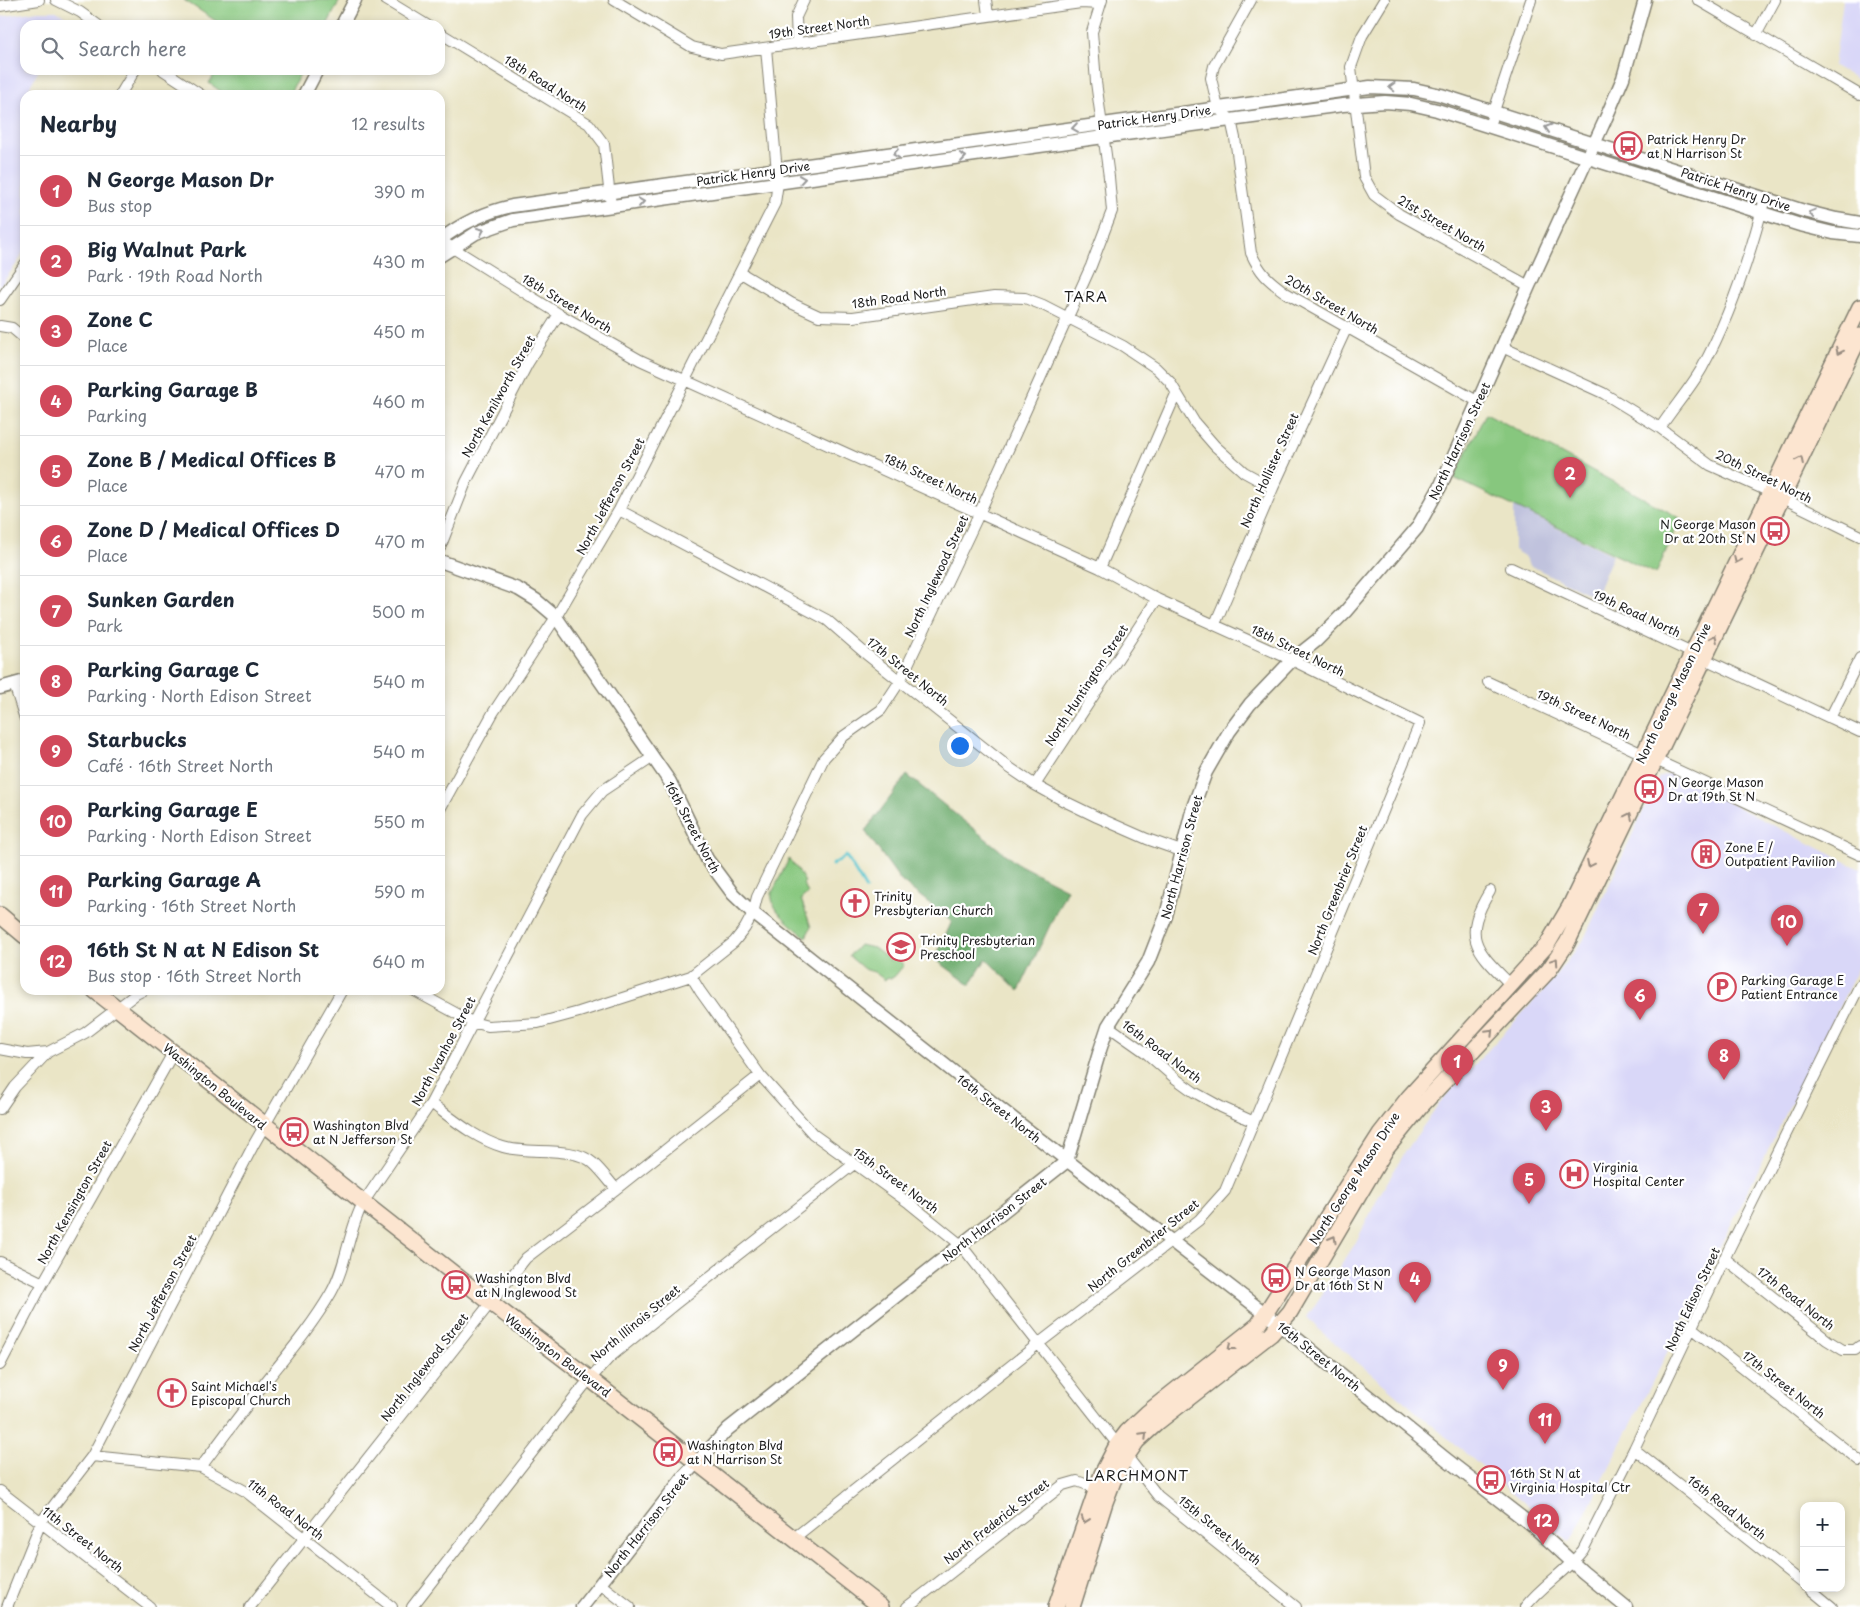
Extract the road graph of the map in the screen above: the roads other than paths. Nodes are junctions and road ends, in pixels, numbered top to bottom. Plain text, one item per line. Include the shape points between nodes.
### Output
1 (39, 0) edge
2 (56, 0) edge
3 (355, 0) edge
4 (386, 0) edge
5 (614, 0) edge
6 (804, 0) edge
7 (986, 0) edge
8 (1251, 0) edge
9 (1384, 0) edge
10 (1531, 0) edge
11 (1645, 0) edge
12 (1698, 0) edge
13 (1775, 0) edge
14 (1101, 2) edge
15 (0, 6) edge
16 (988, 16) junction
17 (91, 20) edge
18 (345, 20) edge
19 (419, 20) edge
20 (1756, 34) junction
21 (445, 36) edge
22 (797, 43) junction
23 (766, 48) junction
24 (131, 75) edge
25 (171, 75) edge
26 (315, 75) edge
27 (1354, 88) junction
28 (123, 90) edge
29 (193, 90) edge
30 (307, 90) edge
31 (1860, 95) edge
32 (1356, 104) junction
33 (1218, 108) junction
34 (1494, 111) junction
35 (1231, 120) junction
36 (1489, 126) junction
37 (1102, 131) junction
38 (1595, 143) junction
39 (1588, 157) junction
40 (777, 169) junction
41 (778, 183) junction
42 (1765, 198) junction
43 (610, 200) junction
44 (1762, 212) junction
45 (1860, 223) edge
46 (445, 236) edge
47 (1860, 236) edge
48 (445, 243) edge
49 (451, 247) junction
50 (445, 252) edge
51 (20, 271) edge
52 (741, 274) junction
53 (1528, 286) junction
54 (0, 300) edge
55 (1860, 307) edge
56 (559, 314) junction
57 (1067, 317) junction
58 (0, 326) edge
59 (1347, 327) junction
60 (20, 335) edge
61 (1860, 336) edge
62 (1502, 347) junction
63 (685, 379) junction
64 (1176, 394) junction
65 (1477, 401) junction
66 (1660, 428) junction
67 (1273, 488) junction
68 (1776, 495) junction
69 (619, 510) junction
70 (980, 514) junction
71 (445, 535) edge
72 (1860, 536) edge
73 (445, 563) edge
74 (1100, 568) junction
75 (1511, 568) dead end
76 (1158, 599) junction
77 (556, 617) junction
78 (1215, 624) junction
79 (1698, 656) junction
80 (1860, 658) edge
81 (1292, 660) junction
82 (900, 681) junction
83 (19, 682) edge
84 (1488, 682) dead end
85 (0, 688) edge
86 (1830, 718) junction
87 (1420, 723) joint
88 (1860, 732) edge
89 (653, 758) junction
90 (1649, 758) junction
91 (1035, 785) junction
92 (445, 800) edge
93 (1181, 851) junction
94 (1860, 855) edge
95 (1490, 891) dead end
96 (753, 913) junction
97 (0, 915) edge
98 (20, 932) edge
99 (691, 976) junction
100 (1511, 985) junction
101 (1860, 985) edge
102 (100, 995) edge
103 (137, 995) edge
104 (339, 995) edge
105 (422, 995) edge
106 (118, 1009) junction
107 (472, 1022) junction
108 (1108, 1026) junction
109 (0, 1049) edge
110 (48, 1052) junction
111 (173, 1053) junction
112 (760, 1075) junction
113 (431, 1102) junction
114 (0, 1105) edge
115 (1254, 1122) junction
116 (265, 1126) junction
117 (1067, 1161) junction
118 (854, 1164) junction
119 (616, 1189) junction
120 (363, 1203) junction
121 (1171, 1241) junction
122 (961, 1245) junction
123 (1724, 1258) junction
124 (0, 1262) edge
125 (43, 1283) junction
126 (491, 1303) junction
127 (1266, 1314) junction
128 (1280, 1325) junction
129 (1692, 1328) junction
130 (1038, 1344) junction
131 (1858, 1348) edge
132 (0, 1365) edge
133 (590, 1379) junction
134 (1634, 1449) junction
135 (1122, 1451) junction
136 (92, 1456) junction
137 (1860, 1460) edge
138 (696, 1462) junction
139 (201, 1467) junction
140 (1103, 1490) junction
141 (0, 1491) edge
142 (41, 1522) junction
143 (305, 1537) junction
144 (794, 1538) junction
145 (1573, 1563) junction
146 (1800, 1581) edge
147 (600, 1584) junction
148 (1814, 1592) edge
149 (1063, 1606) edge
150 (7, 1607) edge
151 (150, 1607) edge
152 (250, 1607) edge
153 (392, 1607) edge
154 (412, 1607) edge
155 (582, 1607) edge
156 (630, 1607) edge
157 (881, 1607) edge
158 (907, 1607) edge
159 (1296, 1607) edge
160 (1524, 1607) edge
161 (1626, 1607) edge
162 (1832, 1607) edge

1 - 15 street
2 - 17 street
3 - 18 street
4 - 19 street
5 - 23 street, 19th Street North via 692,47 721,54
6 - 22 street via 796,17
7 - 16 street
8 - 33 street via 1212,72
9 - 27 street via 1362,36 1351,67
10 - 34 street
11 - 38 street, North Harrison Street via 1623,78
12 - 20 street
13 - 20 street
14 - 16 street, 19th Street North
14 - 37 street via 1092,32
16 - 22 street, 19th Street North
20 - 31 street
21 - 43 street, 18th Road North via 589,124 604,144
22 - 23 street, 19th Street North
23 - 40 street
24 - 28 street
25 - 29 street
26 - 30 street
27 - 32 street
27 - 33 street, Patrick Henry Drive
34 -> 27 street, Patrick Henry Drive via 1414,89
32 - 35 street, Patrick Henry Drive
32 - 36 street, Patrick Henry Drive via 1411,104
32 - 53 street, 21st Street North via 1364,176 1374,195 1398,214
33 - 35 street
33 - 37 street, Patrick Henry Drive
34 - 36 street
38 -> 34 street, Patrick Henry Drive
35 - 37 street, Patrick Henry Drive
35 - 59 street, 20th Street North via 1251,252 1258,268 1286,293
36 - 39 street, Patrick Henry Drive
37 -> 40 street, Patrick Henry Drive
41 -> 37 street, Patrick Henry Drive
37 - 57 street, North Inglewood Street via 1112,211
38 - 39 street, North Harrison Street
38 - 42 street, Patrick Henry Drive
39 - 44 street, Patrick Henry Drive
39 - 53 street, North Harrison Street
40 - 41 street
40 - 43 street, Patrick Henry Drive
43 -> 41 street, Patrick Henry Drive
41 - 52 street, North Jefferson Street via 775,203
42 - 44 street
45 -> 42 street, Patrick Henry Drive via 1820,216
43 - 46 street, Patrick Henry Drive via 497,209 461,225
49 -> 43 street, Patrick Henry Drive via 476,233 513,220
44 - 47 street, Patrick Henry Drive via 1816,230
44 - 66 street via 1744,271 1714,342 1701,369
48 - 49 street, 18th Street North
49 - 50 street, Patrick Henry Drive
49 - 56 street, 18th Street North
51 - 54 street
52 - 57 street, 18th Road North via 819,316 853,317 994,297 1025,298
52 - 63 street, North Jefferson Street
53 - 62 street, North Harrison Street
55 -> 68 main road, North George Mason Drive
56 - 63 street, 18th Street North via 640,360
56 - 71 street, North Kenilworth Street via 528,363 466,482
57 - 64 street via 1123,346 1156,368 1170,382
57 - 70 street, North Inglewood Street
58 - 60 street via 12,328
59 - 65 street, 20th Street North
59 - 67 street, North Hollister Street
68 -> 61 main road, North George Mason Drive
62 - 65 street, North Harrison Street
62 - 66 street, 20th Street North via 1603,393
63 - 69 street, North Jefferson Street
63 - 70 street, 18th Street North
64 - 67 street via 1215,446 1244,472
64 - 74 street
65 - 81 street, North Harrison Street via 1441,485 1417,528 1345,612
66 - 68 street, 20th Street North via 1710,465
67 - 78 street, North Hollister Street
68 - 72 street, 20th Street North
68 - 79 main road, North George Mason Drive
69 - 77 street, North Jefferson Street
69 - 82 street, 17th Street North via 827,620
70 - 74 street, 18th Street North
70 - 82 street, North Inglewood Street
73 - 77 street, 16th Street North via 518,589
74 - 76 street, 18th Street North
75 - 79 street, 19th Road North
76 - 78 street, 18th Street North
76 - 91 street, North Huntington Street
77 - 89 street, 16th Street North
77 - 92 street, North Jefferson Street via 492,713
78 - 81 street, 18th Street North
79 - 86 street, 19th Road North
79 - 90 main road, North George Mason Drive
80 - 86 street
81 - 87 street, 18th Street North
81 - 93 street, North Harrison Street via 1250,704 1224,740 1206,772
82 - 91 street, 17th Street North
82 - 96 street, North Inglewood Street via 881,710 844,736 824,758 757,897
83 - 85 street
84 - 90 street, 19th Street North
86 - 88 street, 19th Road North
87 - 115 street, North Greenbrier Street
89 - 96 street, 16th Street North via 670,782 707,859 728,888
89 - 107 street, North Ivanhoe Street via 602,790 582,815
90 - 94 street, 19th Street North
90 -> 100 main road, North George Mason Drive via 1570,906 1546,945
128 -> 90 main road, North George Mason Drive via 1386,1149 1421,1106 1549,970 1567,942
91 - 93 street, 17th Street North via 1147,839
93 - 108 street, North Harrison Street via 1166,916 1148,962
95 - 100 street via 1475,920 1474,933 1484,958
96 - 99 street, North Inglewood Street via 734,942
96 - 117 street, 16th Street North
97 - 98 main road
99 - 107 street via 538,1023 488,1026
99 - 112 street, 15th Street North
100 - 127 main road, North George Mason Drive via 1414,1091 1380,1134
101 - 123 street, North Edison Street
102 - 106 main road, Washington Boulevard
103 - 106 street
104 - 116 street, North Jefferson Street
105 - 107 street
106 - 110 street via 85,1034
106 - 111 main road, Washington Boulevard
107 - 113 street, North Ivanhoe Street
108 - 115 street, 16th Road North via 1194,1092
108 - 117 street, North Harrison Street
109 - 110 street via 27,1054
110 - 114 street
111 - 116 main road, Washington Boulevard
111 - 125 street, North Kensington Street
112 - 118 street, 15th Street North via 813,1134
112 - 119 street, North Inglewood Street
113 - 119 street via 483,1140 506,1148 568,1152 592,1162
113 - 120 street, North Ivanhoe Street
115 - 121 street, North Greenbrier Street via 1225,1191 1199,1220
116 - 120 main road, Washington Boulevard
116 - 136 street, North Jefferson Street
117 - 121 street, 16th Street North
117 - 122 street, North Harrison Street
118 - 122 street, 15th Street North
118 - 133 street, North Illinois Street via 667,1310 610,1357
119 - 126 street, North Inglewood Street via 526,1258
120 - 126 main road, Washington Boulevard
120 - 139 street, North Ivanhoe Street via 332,1291 314,1320
121 - 127 street, 16th Street North
121 - 130 street, North Greenbrier Street
122 - 130 street, 15th Street North
122 - 138 street, North Harrison Street via 728,1429
123 - 129 street, North Edison Street
123 - 131 street, 17th Road North via 1827,1340 1843,1350
124 - 125 street
125 - 132 street, North Kensington Street
126 - 133 main road, Washington Boulevard
126 - 143 street, North Inglewood Street
127 - 128 street, 16th Street North
127 -> 135 main road, North George Mason Drive via 1249,1333 1138,1421
135 -> 128 main road, North George Mason Drive
128 - 145 street, 16th Street North via 1534,1527
129 - 134 street, North Edison Street
129 - 137 street, 17th Street North
130 - 135 street, 15th Street North
130 - 144 street, North Greenbrier Street
133 - 138 main road, Washington Boulevard
133 - 154 street, North Illinois Street
134 - 145 street, North Edison Street via 1583,1550
134 - 146 street, 16th Road North
135 - 140 main road, North George Mason Drive via 1113,1481
135 - 159 street, 15th Street North via 1158,1496
136 - 139 street, 11th Road North
136 - 142 street, North Jefferson Street
138 - 144 main road, Washington Boulevard
138 - 147 street, North Harrison Street
139 - 143 street, 11th Road North via 245,1491
140 - 149 main road, North George Mason Drive
140 - 158 street, North Frederick Street via 1077,1481 1063,1485
141 - 142 street, 11th Street North
142 - 150 street, North Jefferson Street
142 - 151 street, 11th Street North
143 - 152 street, North Inglewood Street
143 - 153 street, 11th Road North
144 - 157 main road, Washington Boulevard
145 - 160 street, North Edison Street
145 - 161 street, 16th Street North
147 - 155 street, North Harrison Street
147 - 156 street
148 - 162 street

